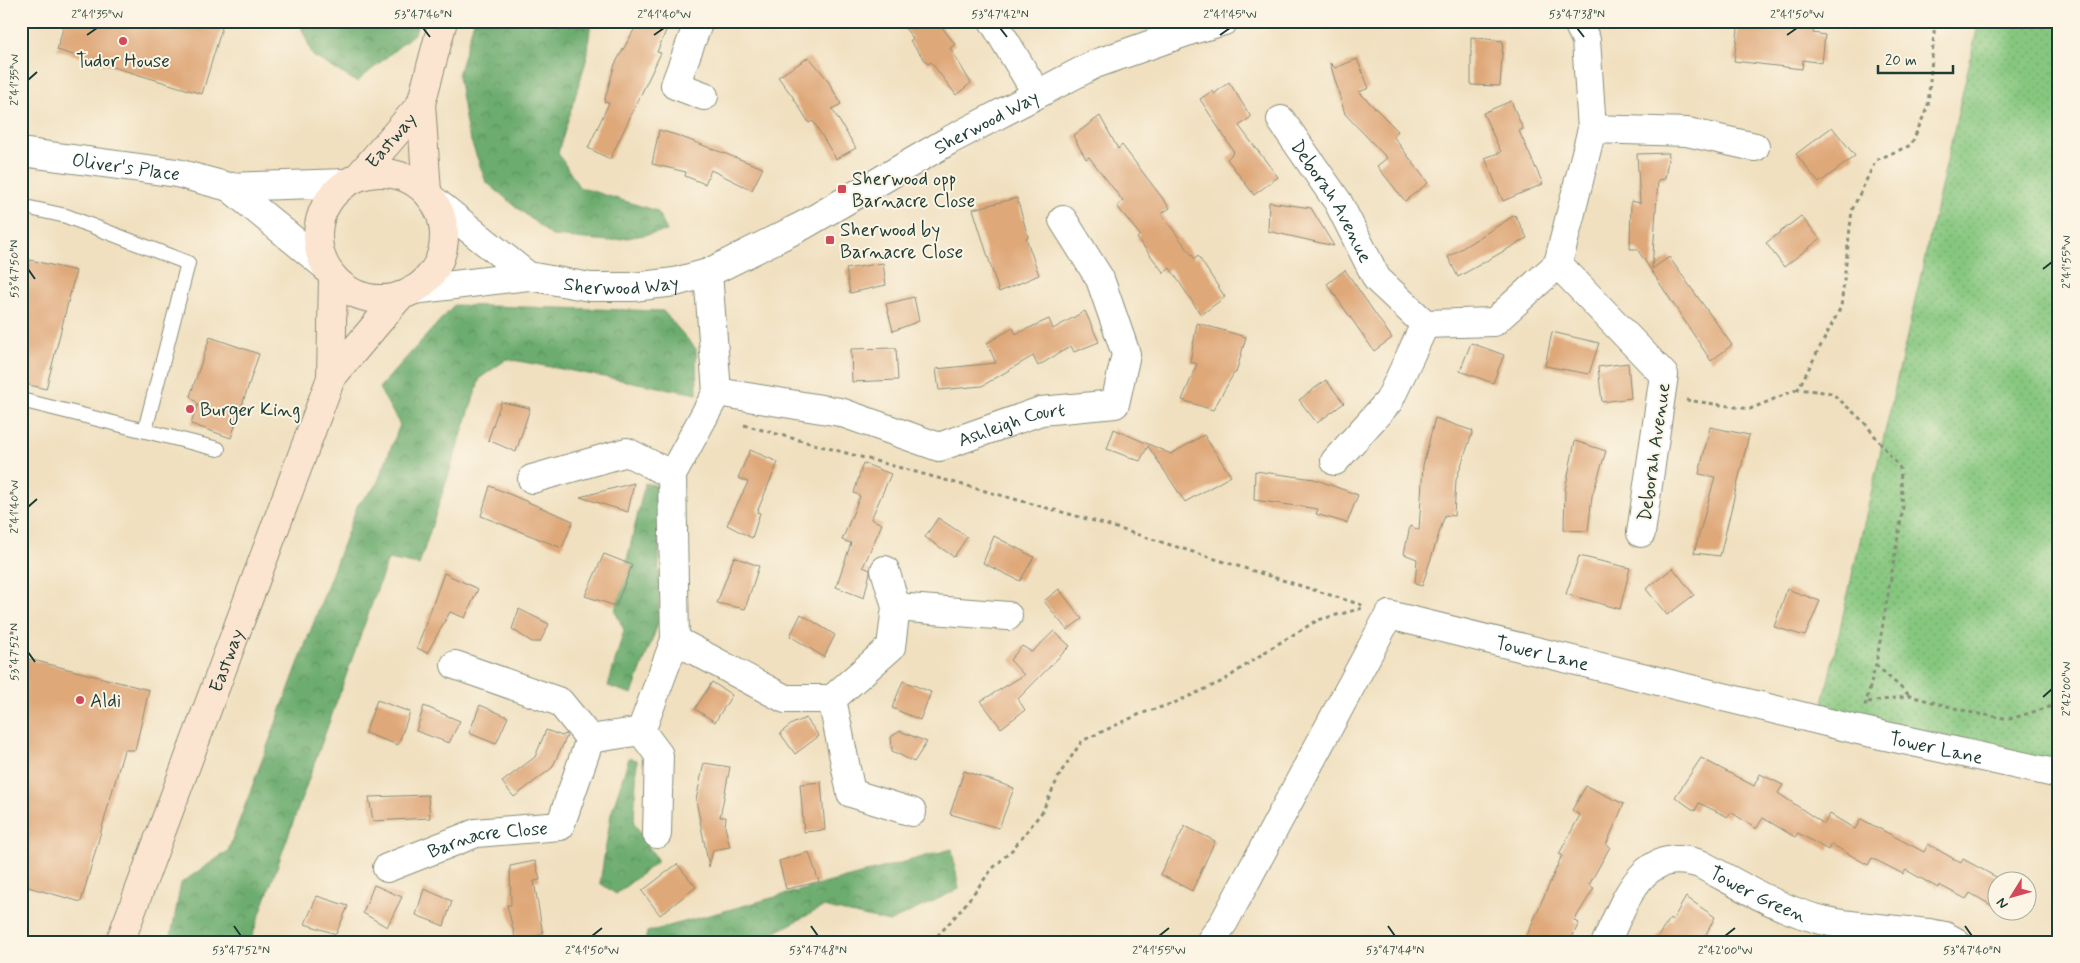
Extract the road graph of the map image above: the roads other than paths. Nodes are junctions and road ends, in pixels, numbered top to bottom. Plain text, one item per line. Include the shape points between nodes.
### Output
1 (443, 21) edge
2 (700, 21) edge
3 (994, 21) edge
4 (1224, 21) edge
5 (1577, 21) edge
6 (1037, 94) junction
7 (704, 96) dead end
8 (421, 104) junction
9 (1281, 120) dead end
10 (1592, 129) junction
11 (1755, 147) dead end
12 (21, 152) edge
13 (352, 179) junction
14 (229, 187) junction
15 (430, 195) junction
16 (21, 206) edge
17 (1063, 220) dead end
18 (1558, 264) junction
19 (329, 271) junction
20 (708, 273) junction
21 (528, 276) junction
22 (406, 293) junction
23 (1424, 324) junction
24 (331, 378) junction
25 (21, 400) edge
26 (712, 402) junction
27 (145, 430) junction
28 (218, 449) dead end
29 (1335, 461) dead end
30 (672, 475) junction
31 (532, 479) dead end
32 (1641, 533) dead end
33 (885, 570) dead end
34 (896, 607) junction
35 (1008, 616) dead end
36 (675, 640) junction
37 (454, 664) dead end
38 (832, 699) junction
39 (641, 731) junction
40 (590, 739) junction
41 (2059, 774) edge
42 (912, 812) dead end
43 (657, 834) dead end
44 (387, 868) dead end
45 (120, 942) edge
46 (1210, 942) edge
47 (1606, 942) edge
48 (1956, 942) edge

1 - 8 main road, Eastway
2 - 7 street via 675,85
3 - 6 street
4 - 6 street, Sherwood Way via 1096,64
5 - 10 street via 1586,40
6 - 20 street, Sherwood Way via 950,140 804,225
8 - 13 main road, Eastway
8 - 15 main road, Eastway
9 - 23 street, Deborah Avenue via 1338,202 1377,279
10 - 11 street via 1687,132
10 - 18 street
12 - 14 street, Oliver's Place via 177,173
13 - 14 street, Oliver's Place
13 - 15 main road via 376,172 392,173 409,179
13 - 19 main road via 332,195 322,211 318,247
14 - 19 street, Oliver's Place
15 - 21 street, Sherwood Way
15 - 22 main road via 441,218 444,238 440,259 429,277
16 - 27 lane via 66,216 188,263
17 - 26 street, Ashleigh Court via 1100,279 1126,354 1115,404 1041,411 939,447 840,412
18 - 23 street via 1494,322
18 - 32 street, Deborah Avenue via 1664,375
19 - 22 main road via 347,289 363,297 382,299
19 - 24 main road, Eastway
20 - 21 street, Sherwood Way via 675,282 633,287 590,287
20 - 26 street
21 - 22 street, Sherwood Way
22 - 24 main road, Eastway
23 - 29 street via 1389,401
24 - 45 main road, Eastway
25 - 27 lane
26 - 30 street
27 - 28 lane
30 - 31 street via 627,452
30 - 36 street
33 - 34 street
34 - 35 street
34 - 38 street via 891,648
36 - 38 street via 785,700
36 - 39 street
37 - 40 street via 560,702
38 - 42 street via 851,793
39 - 40 street
39 - 43 street via 659,755
40 - 44 street, Barnacre Close via 560,826 476,834
41 - 46 street, Tower Lane via 1854,729 1389,615 1224,922
47 - 48 street, Tower Green via 1642,874 1676,859 1700,864 1775,904 1826,921 1929,933

